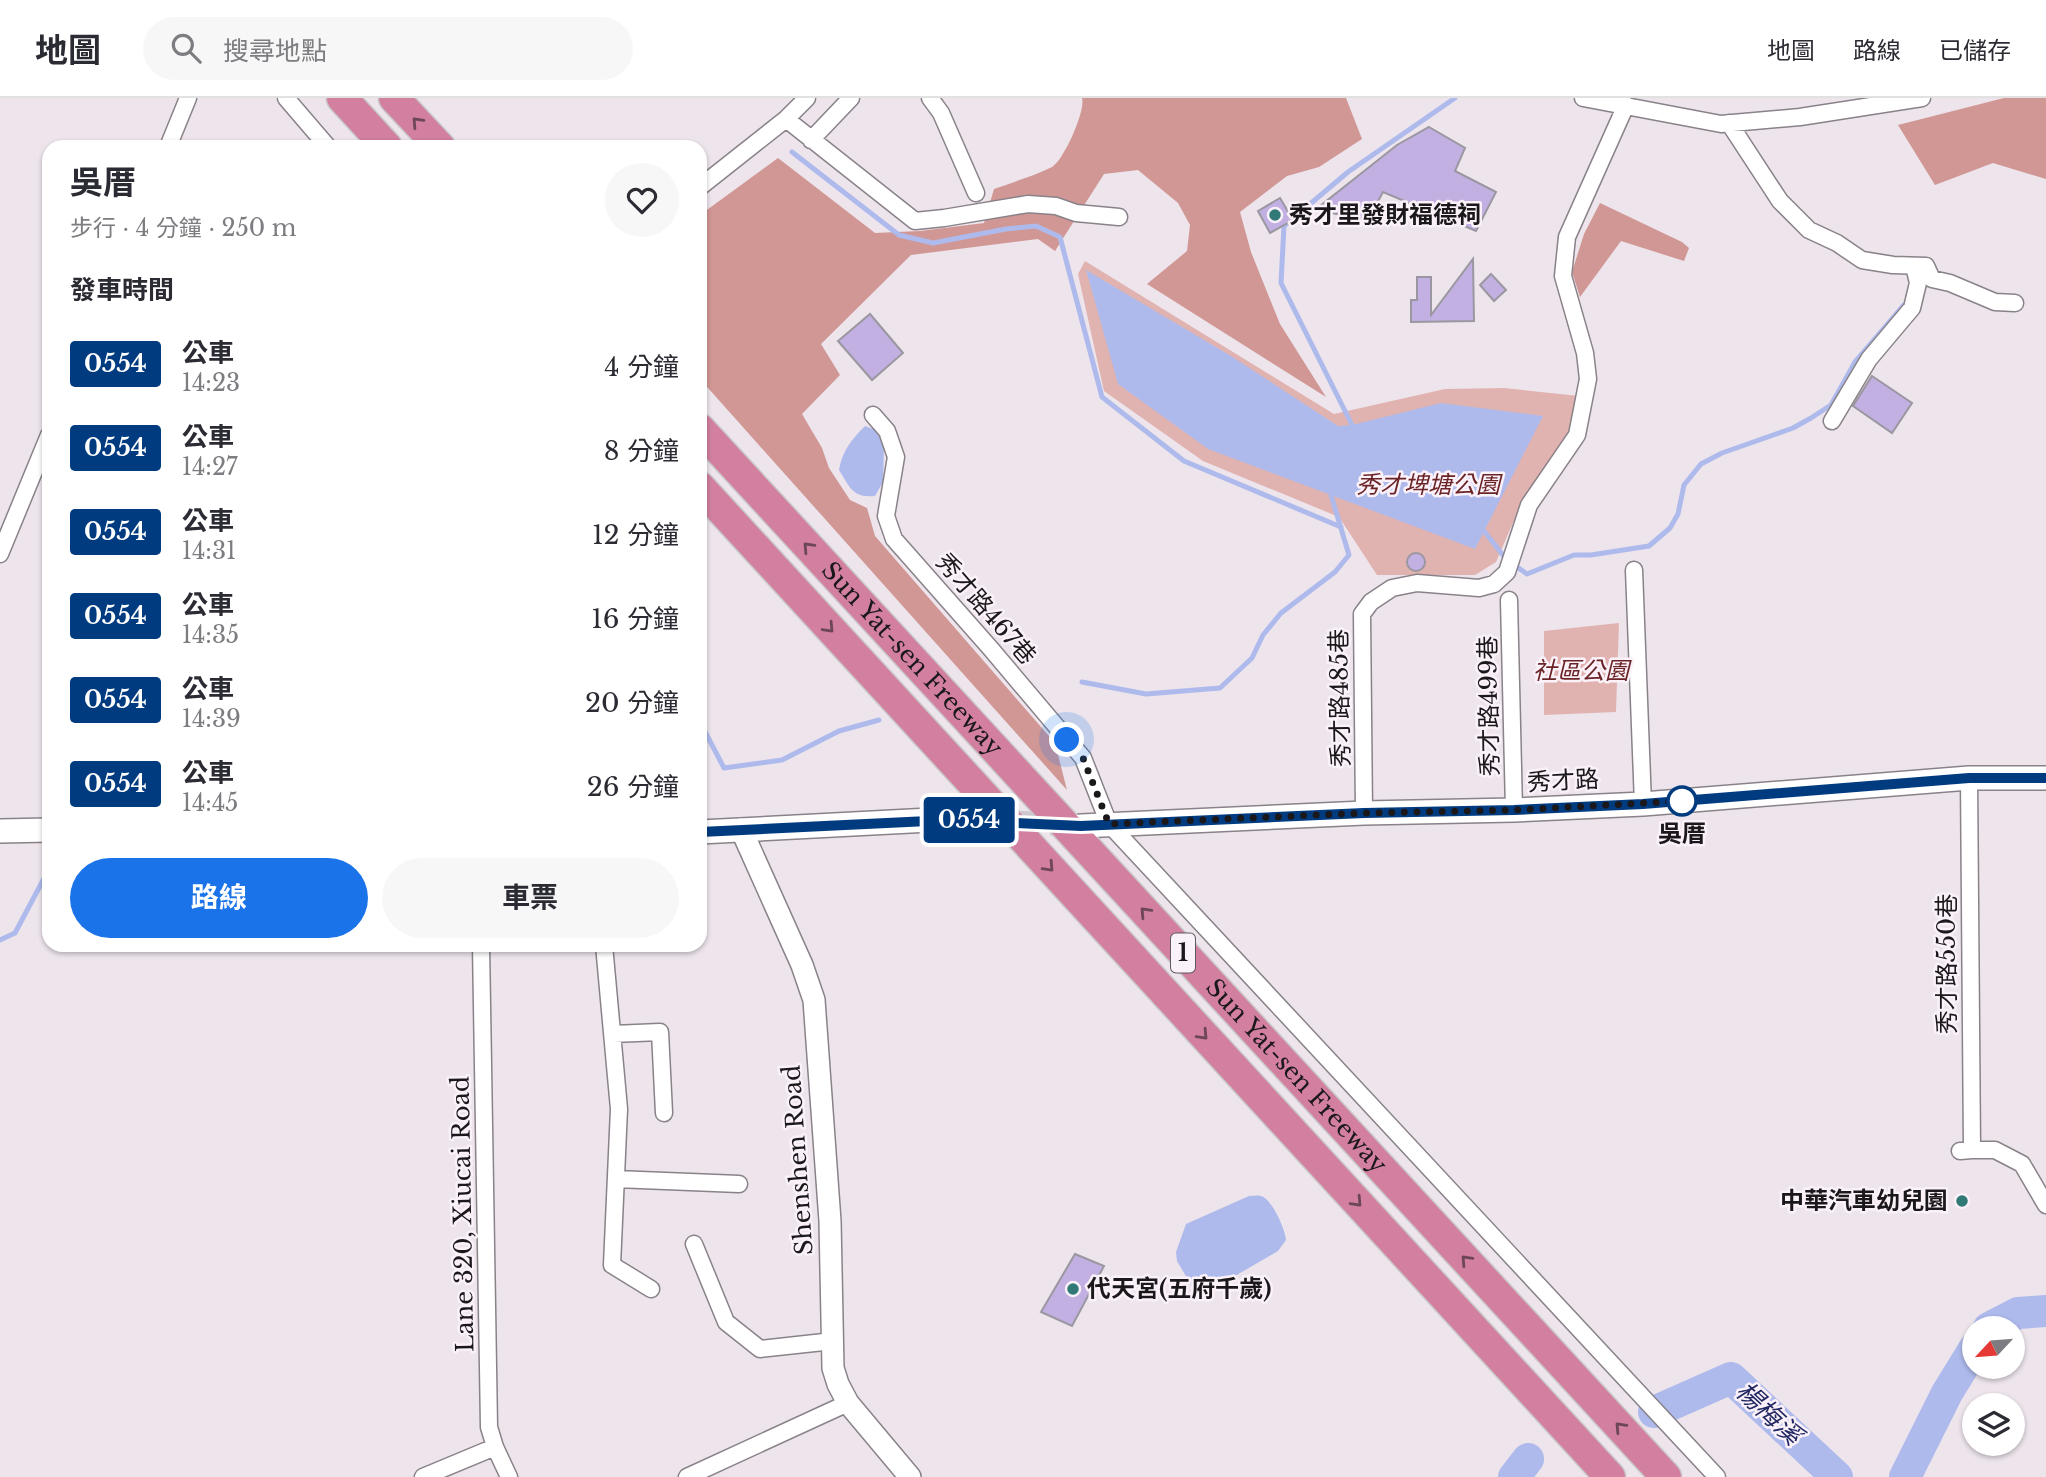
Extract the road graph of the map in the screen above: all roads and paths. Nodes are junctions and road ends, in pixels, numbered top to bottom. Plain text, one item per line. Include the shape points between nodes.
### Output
1 (188, 98) edge
2 (286, 98) edge
3 (342, 98) edge
4 (394, 98) edge
5 (807, 98) edge
6 (851, 98) edge
7 (930, 98) edge
8 (1583, 98) edge
9 (1922, 98) edge
10 (1626, 105) junction
11 (786, 119) junction
12 (1729, 123) junction
13 (171, 140) edge
14 (322, 140) edge
15 (381, 140) edge
16 (433, 140) edge
17 (811, 140) junction
18 (707, 181) edge
19 (976, 193) dead end
20 (1119, 216) dead end
21 (1913, 266) junction
22 (2015, 303) dead end
23 (873, 415) dead end
24 (1832, 421) dead end
25 (707, 437) edge
26 (42, 452) edge
27 (707, 495) edge
28 (0, 554) edge
29 (1634, 570) dead end
30 (1509, 600) dead end
31 (1969, 778) junction
32 (2046, 778) edge
33 (1643, 804) junction
34 (1514, 810) junction
35 (1364, 813) junction
36 (949, 820) tunnel mouth
37 (1109, 824) junction
38 (1081, 826) tunnel mouth
39 (741, 829) junction
40 (42, 830) edge
41 (0, 831) edge
42 (707, 831) edge
43 (481, 952) edge
44 (605, 952) edge
45 (613, 1034) junction
46 (664, 1112) dead end
47 (616, 1178) junction
48 (738, 1184) dead end
49 (2046, 1205) edge
50 (694, 1244) dead end
51 (652, 1289) dead end
52 (833, 1341) junction
53 (848, 1403) junction
54 (495, 1447) junction
55 (423, 1477) edge
56 (509, 1477) edge
57 (687, 1477) edge
58 (910, 1477) edge
59 (1610, 1477) edge
60 (1666, 1477) edge
61 (1717, 1477) edge

1 - 13 street
2 - 14 street
3 - 15 highway
16 -> 4 highway
5 - 11 street
6 - 17 street
7 - 19 street
8 - 10 street
9 - 12 street
10 - 12 street
10 - 35 street, 秀才路485巷 via 1567,237 1563,276 1588,379 1577,435 1529,505 1507,572 1494,584 1479,588 1417,583 1392,588 1362,614
11 - 17 street
11 - 18 street
12 - 21 street via 1780,201 1809,230 1862,260
17 - 20 street via 915,221 1028,204
21 - 22 street via 1926,266 1932,279 1995,302
21 - 24 street via 1918,283 1912,308 1869,359
23 - 37 street, 秀才路467巷 via 887,431 896,457 886,516 894,539 1083,758
60 -> 25 highway, Sun Yat-sen Freeway / 1
26 - 28 street
27 -> 59 highway, Sun Yat-sen Freeway / 1
29 - 33 street
30 - 34 street, 秀才路499巷
31 - 32 main road, 秀才路
31 - 33 main road, 秀才路
31 - 49 street, 秀才路550巷 via 1966,1151 1995,1150 2022,1164
33 - 34 main road, 秀才路
34 - 35 main road, 秀才路
35 - 37 main road, 秀才路
36 - 39 main road
37 - 38 main road, 秀才路
37 - 61 street
39 - 42 main road
39 - 52 street, Shenshen Road via 814,1000 830,1221
40 - 41 main road
43 - 54 street, Lane 320, Xiucai Road via 489,1427
44 - 45 street
45 - 46 street via 660,1032
45 - 47 street via 619,1109
47 - 48 street
47 - 51 street via 612,1265
50 - 52 street via 726,1322 760,1349
52 - 53 street, Shenshen Road via 833,1368
53 - 57 street
53 - 58 street, Shenshen Road
54 - 55 street
54 - 56 street, Lane 320, Xiucai Road

